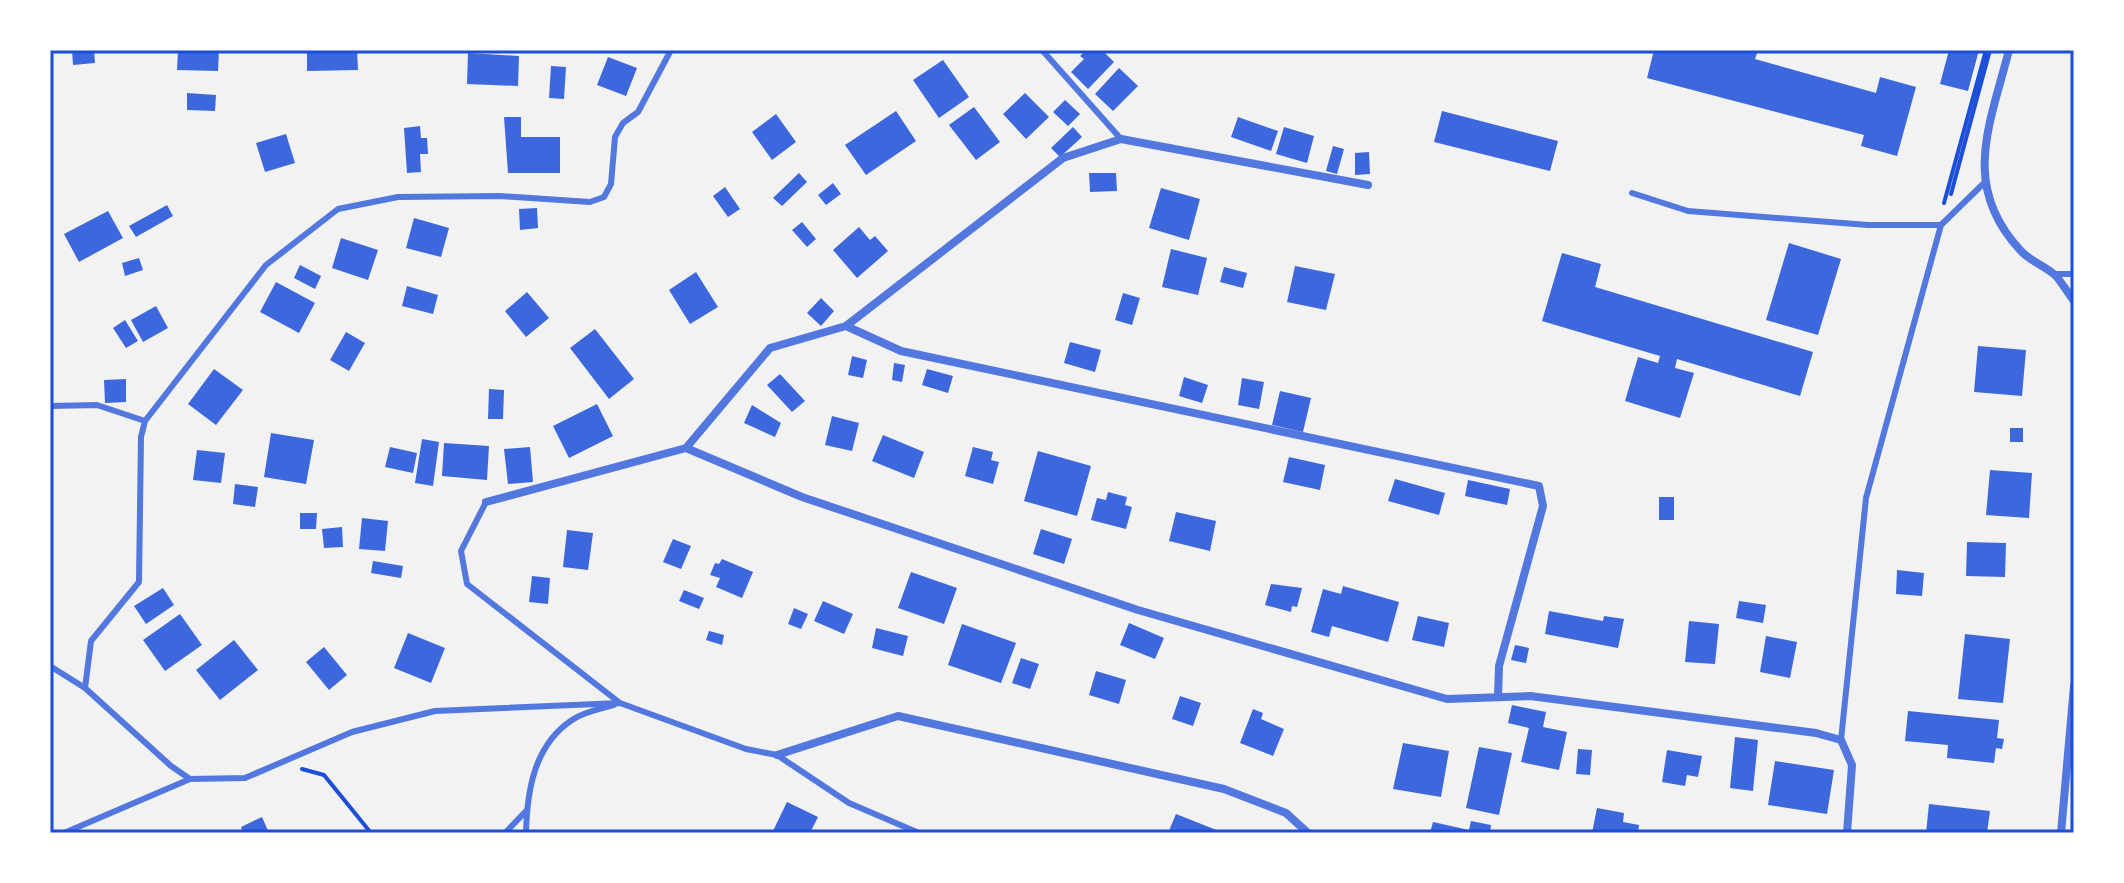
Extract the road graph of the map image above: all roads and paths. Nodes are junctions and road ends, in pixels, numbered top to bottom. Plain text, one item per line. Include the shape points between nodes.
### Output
1 (671, 50) edge
2 (1042, 50) edge
3 (1988, 50) edge
4 (2009, 50) edge
5 (1121, 139) junction
6 (1983, 184) junction
7 (1368, 185) dead end
8 (1632, 193) dead end
9 (1944, 205) dead end
10 (1949, 216) junction
11 (1941, 225) junction
12 (2054, 274) junction
13 (2074, 274) edge
14 (2074, 301) edge
15 (846, 326) junction
16 (50, 406) edge
17 (145, 421) junction
18 (686, 448) junction
19 (486, 502) joint
20 (50, 666) edge
21 (2074, 686) edge
22 (85, 688) junction
23 (1498, 696) junction
24 (620, 703) junction
25 (1841, 740) junction
26 (777, 755) junction
27 (276, 764) junction
28 (190, 779) junction
29 (527, 810) junction
30 (64, 833) edge
31 (371, 833) edge
32 (505, 833) edge
33 (526, 833) edge
34 (919, 833) edge
35 (1308, 833) edge
36 (1847, 833) edge
37 (2061, 833) edge

1 - 17 lane via 638,112 615,137 611,184 604,197 590,202 398,197 338,209 266,265
2 - 5 lane
3 - 9 path
3 - 10 path
4 - 6 street via 1983,152
5 - 7 street
5 - 15 street via 1063,158
6 - 10 lane
6 - 12 street via 1991,207 2018,248
8 - 11 lane via 1688,211 1868,225
10 - 11 lane
11 - 25 lane via 1866,498
12 - 13 lane
12 - 14 street
15 - 18 street via 770,348
15 - 23 street via 901,351 1539,486 1543,506 1499,666
16 - 17 lane via 97,405
17 - 22 lane via 139,582 91,641
18 - 19 street
18 - 23 street via 802,497 1138,610 1447,699
19 - 24 lane via 461,551 467,584
20 - 22 lane
21 - 37 street
22 - 28 lane
23 - 25 street via 1530,696
24 - 26 lane via 746,749
24 - 27 lane via 435,711 352,732
24 - 29 lane via 572,719 538,756
25 - 36 street via 1852,765
26 - 34 lane via 849,803
26 - 35 street via 898,716 1224,789 1286,813
27 - 28 lane via 245,778
27 - 31 path via 324,775
28 - 30 lane
29 - 32 lane
29 - 33 lane

